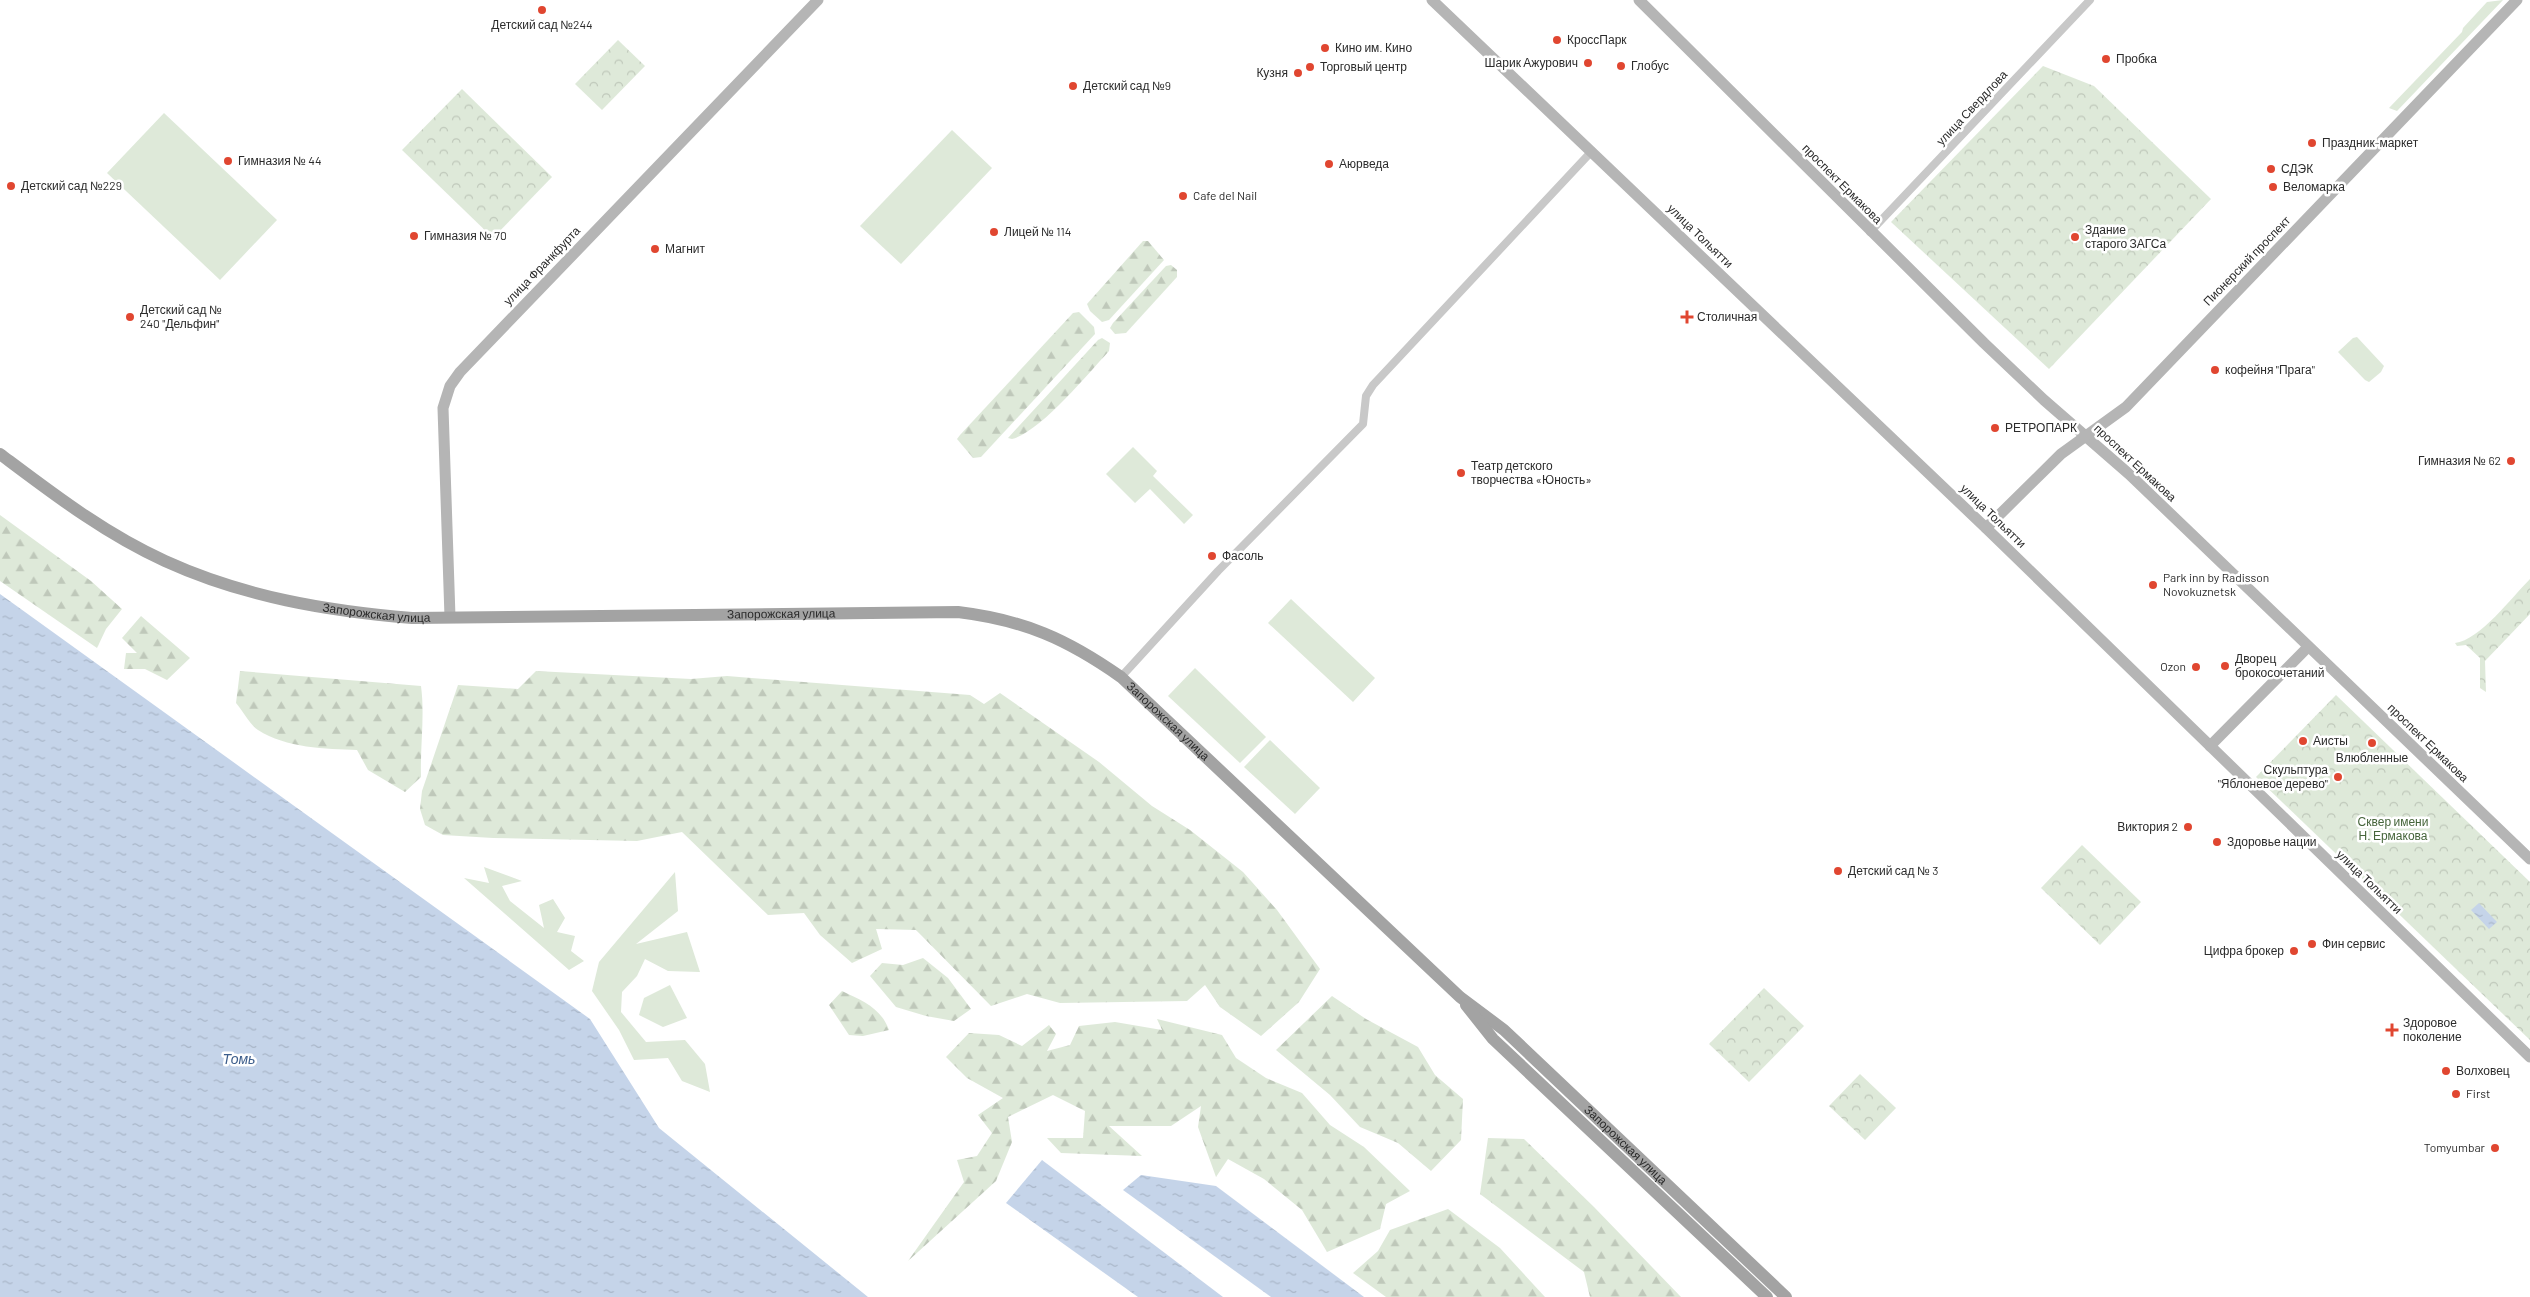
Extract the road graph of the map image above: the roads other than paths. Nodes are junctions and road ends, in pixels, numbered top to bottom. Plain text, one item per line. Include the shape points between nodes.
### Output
1 (818, 0) edge
2 (1432, 0) edge
3 (1639, 0) edge
4 (2090, 0) edge
5 (2517, 0) edge
6 (1592, 151) junction
7 (1870, 232) junction
8 (2087, 437) junction
9 (0, 454) edge
10 (1986, 528) junction
11 (450, 617) junction
12 (2308, 647) junction
13 (1121, 677) junction
14 (2210, 746) junction
15 (2530, 859) edge
16 (1460, 997) junction
17 (2530, 1057) edge
18 (1767, 1297) edge
19 (1786, 1297) edge

1 - 11 main road, улица Франкфурта via 450,386 443,408
2 - 6 main road, улица Тольятти
3 - 7 main road, проспект Ермакова
4 - 7 street, улица Свердлова
5 - 8 main road, Пионерский проспект via 2126,407
6 - 10 main road, улица Тольятти
6 - 13 street via 1373,385 1366,396 1363,424 1218,570
7 - 8 main road, проспект Ермакова via 2044,400
8 - 10 main road, Пионерский проспект via 2044,468
8 - 12 main road, проспект Ермакова
9 - 11 main road, Запорожская улица via 119,537 165,561 227,585 294,604 364,614
10 - 14 main road, улица Тольятти
11 - 13 main road, Запорожская улица via 958,612 996,617 1036,629 1078,648
12 - 14 main road
12 - 15 main road, проспект Ермакова
13 - 16 main road, Запорожская улица
14 - 17 main road, улица Тольятти
16 - 18 main road, Запорожская улица via 1493,1040
16 - 19 main road, Запорожская улица via 1504,1030

